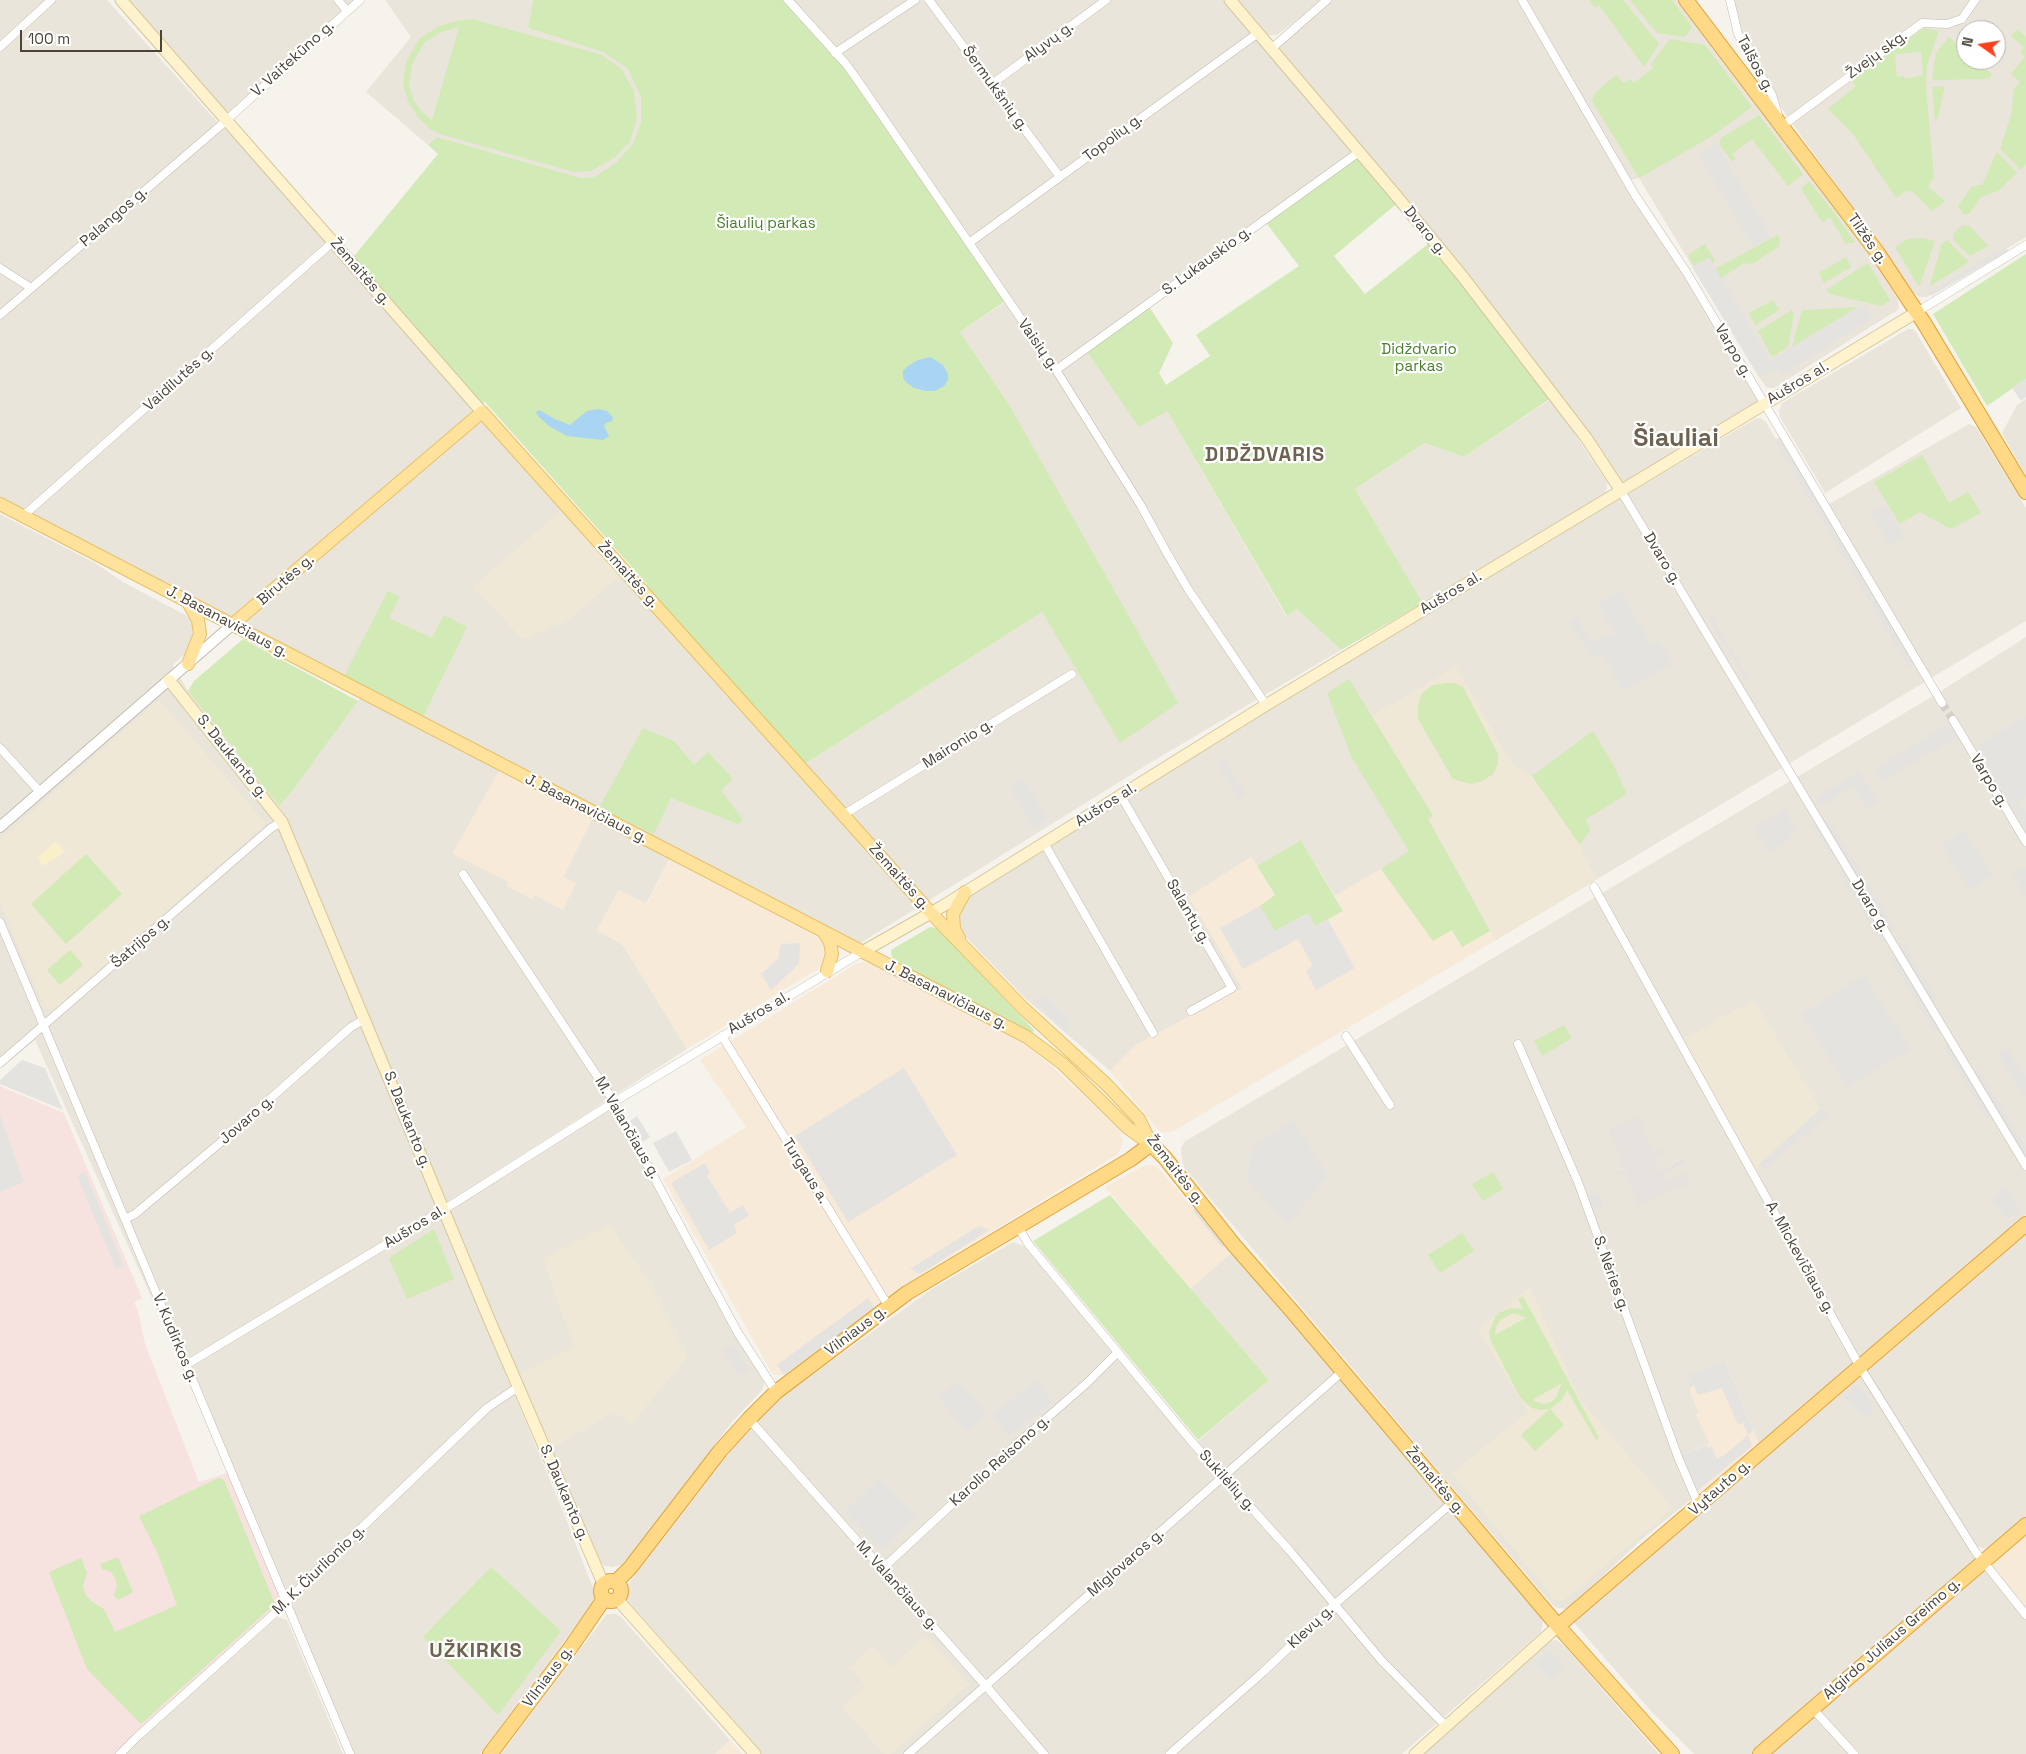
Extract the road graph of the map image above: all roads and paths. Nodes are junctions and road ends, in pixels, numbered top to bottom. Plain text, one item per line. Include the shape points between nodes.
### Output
1 (51, 0) edge
2 (121, 0) edge
3 (338, 0) edge
4 (360, 0) edge
5 (788, 0) edge
6 (915, 0) edge
7 (929, 0) edge
8 (1106, 0) edge
9 (1230, 0) edge
10 (1327, 0) edge
11 (1522, 0) edge
12 (1686, 0) edge
13 (1730, 0) edge
14 (1975, 0) edge
15 (347, 11) junction
16 (1258, 33) junction
17 (0, 46) edge
18 (1271, 49) junction
19 (835, 53) junction
20 (992, 84) junction
21 (227, 119) junction
22 (1782, 127) junction
23 (1359, 152) junction
24 (1060, 178) junction
25 (334, 241) junction
26 (969, 243) junction
27 (2026, 245) edge
28 (0, 268) edge
29 (31, 288) junction
30 (1917, 312) junction
31 (0, 315) edge
32 (1056, 370) junction
33 (1764, 404) junction
34 (482, 412) junction
35 (1621, 491) junction
36 (2026, 492) edge
37 (1, 506) edge
38 (23, 516) junction
39 (188, 602) junction
40 (232, 626) junction
41 (188, 664) junction
42 (1072, 674) dead end
43 (169, 680) junction
44 (1942, 703) tunnel mouth
45 (1266, 705) junction
46 (1953, 720) tunnel mouth
47 (0, 748) edge
48 (40, 792) junction
49 (1121, 796) junction
50 (843, 815) junction
51 (282, 822) junction
52 (0, 827) edge
53 (2026, 842) edge
54 (1044, 843) junction
55 (463, 874) dead end
56 (1594, 887) dead end
57 (965, 892) junction
58 (931, 913) junction
59 (0, 922) edge
60 (823, 931) junction
61 (964, 947) junction
62 (862, 952) junction
63 (827, 971) junction
64 (1191, 1011) dead end
65 (365, 1019) junction
66 (43, 1024) junction
67 (1153, 1033) dead end
68 (722, 1036) junction
69 (1346, 1036) dead end
70 (1518, 1044) dead end
71 (0, 1062) edge
72 (614, 1102) junction
73 (1390, 1105) dead end
74 (1151, 1144) junction
75 (2026, 1166) edge
76 (444, 1209) junction
77 (125, 1218) junction
78 (2026, 1224) edge
79 (1018, 1227) junction
80 (889, 1306) junction
81 (1118, 1352) junction
82 (186, 1365) junction
83 (1860, 1367) junction
84 (1343, 1371) junction
85 (518, 1387) junction
86 (776, 1392) junction
87 (749, 1419) junction
88 (1222, 1478) junction
89 (1453, 1502) junction
90 (1699, 1506) junction
91 (2026, 1525) edge
92 (1983, 1562) junction
93 (882, 1569) junction
94 (610, 1583) junction
95 (611, 1599) junction
96 (286, 1603) junction
97 (1335, 1604) junction
98 (2026, 1615) edge
99 (1558, 1626) junction
100 (986, 1686) junction
101 (1812, 1708) junction
102 (1446, 1727) junction
103 (120, 1754) edge
104 (350, 1754) edge
105 (490, 1754) edge
106 (755, 1754) edge
107 (908, 1754) edge
108 (1044, 1754) edge
109 (1170, 1754) edge
110 (1416, 1754) edge
111 (1672, 1754) edge
112 (1760, 1754) edge
113 (1854, 1754) edge

1 - 17 street
2 - 21 main road, Žemaitės g.
3 - 15 street
4 - 15 street, V. Vaitekūno g.
5 - 19 street, Vaisių g.
6 - 19 street
7 - 20 street, Šermukšnių g.
8 - 20 street, Alyvų g.
9 - 16 main road, Dvaro g.
10 - 18 street
11 - 33 street, Varpo g. via 1635,195 1687,273
12 - 22 highway, Tilžės g.
13 - 22 street, Talšos g. via 1738,34 1772,95
14 - 22 street, Žvejų skg. via 1962,19 1947,24 1922,23
15 - 21 street, V. Vaitekūno g.
16 - 18 main road, Dvaro g.
16 - 24 street, Topolių g.
18 - 23 main road, Dvaro g.
19 - 26 street, Vaisių g.
20 - 24 street, Šermukšnių g.
21 - 25 main road, Žemaitės g.
21 - 29 street, Palangos g.
22 - 30 highway, Tilžės g. via 1848,212
23 - 32 street, S. Lukauskio g.
23 - 35 main road, Dvaro g. via 1511,339 1587,439
24 - 26 street, Topolių g.
25 - 34 main road, Žemaitės g.
25 - 38 street, Vaidilutės g.
26 - 32 street, Vaisių g.
27 - 30 street, Aušros al.
28 - 29 street
29 - 31 street, Palangos g.
30 - 33 main road, Aušros al.
30 - 36 highway, Tilžės g.
32 - 45 street, Vaisių g. via 1140,504 1166,554
33 - 35 main road, Aušros al.
33 - 44 street, Varpo g.
34 - 40 main road, Birutės g.
34 - 50 main road, Žemaitės g.
35 - 45 main road, Aušros al.
35 - 75 street, Dvaro g.
37 - 38 main road, J. Basanavičiaus g.
38 - 39 main road, J. Basanavičiaus g.
39 - 40 main road, J. Basanavičiaus g.
39 - 41 main road via 198,620 200,634
40 - 41 street, Birutės g.
40 - 60 main road, J. Basanavičiaus g.
41 - 43 street, Birutės g.
42 - 50 street, Maironio g.
43 - 48 street, Birutės g.
43 - 51 main road, S. Daukanto g.
45 - 49 main road, Aušros al.
46 - 53 street, Varpo g.
47 - 48 street
48 - 52 street, Birutės g.
49 - 54 main road, Aušros al.
49 - 64 street, Salantų g. via 1232,988
50 - 58 main road, Žemaitės g.
51 - 65 main road, S. Daukanto g.
51 - 66 street, Šatrijos g. via 271,828
54 - 57 main road, Aušros al.
54 - 67 street
55 - 72 street, M. Valančiaus g.
56 - 83 street, A. Mickevičiaus g.
57 - 58 main road, Aušros al.
57 - 61 main road via 953,914 954,929
58 - 61 main road, Žemaitės g.
58 - 62 main road, Aušros al.
59 - 66 street, V. Kudirkos g.
60 - 62 main road, J. Basanavičiaus g.
60 - 63 main road via 830,942 832,954
61 - 74 main road, Žemaitės g. via 1023,1008 1107,1085 1139,1119
62 - 63 street, Aušros al.
62 - 74 main road, J. Basanavičiaus g. via 1028,1037 1063,1064 1128,1128
63 - 68 street, Aušros al.
65 - 76 main road, S. Daukanto g.
65 - 77 street, Jovaro g. via 351,1027 213,1149
66 - 71 street, Šatrijos g.
66 - 77 street, V. Kudirkos g.
68 - 72 street, Aušros al.
68 - 80 street, Turgaus a.
69 - 73 street
70 - 90 street, S. Nėries g. via 1578,1182 1678,1457
72 - 76 street, Aušros al.
72 - 86 street, M. Valančiaus g. via 738,1333
74 - 79 highway, Vilniaus g. via 1131,1160
74 - 84 highway, Žemaitės g.
76 - 82 street, Aušros al.
76 - 85 main road, S. Daukanto g.
77 - 82 street, V. Kudirkos g.
78 - 83 highway, Vytauto g.
79 - 80 highway, Vilniaus g.
79 - 81 street, Sukilėlių g. via 1029,1245
80 - 86 highway, Vilniaus g.
81 - 88 street, Sukilėlių g.
81 - 93 street, Karolio Reisono g.
82 - 96 street, V. Kudirkos g.
83 - 90 highway, Vytauto g.
83 - 92 street, A. Mickevičiaus g.
84 - 88 street, Miglovaros g.
84 - 89 highway, Žemaitės g.
85 - 94 main road, S. Daukanto g.
85 - 96 street, M. K. Čiurlionio g. via 487,1408
86 - 87 highway, Vilniaus g.
87 - 93 street, M. Valančiaus g.
87 - 94 highway, Vilniaus g. via 720,1451 630,1568
88 - 97 street, Sukilėlių g.
88 - 100 street, Miglovaros g.
89 - 97 street, Klevų g.
89 - 99 highway, Žemaitės g.
90 - 99 highway, Vytauto g.
91 - 92 highway, Algirdo Juliaus Greimo g.
92 - 98 street, A. Mickevičiaus g.
92 - 101 highway, Algirdo Juliaus Greimo g.
93 - 100 street, M. Valančiaus g.
94 - 95 highway via 600,1590
95 - 105 highway, Vilniaus g.
95 - 106 main road
96 - 103 street, M. K. Čiurlionio g.
96 - 104 street, V. Kudirkos g.
97 - 102 street, Sukilėlių g. via 1382,1661
97 - 109 street, Klevų g.
99 - 102 main road, Vytauto g.
99 - 111 highway, Žemaitės g.
100 - 107 street, Miglovaros g.
100 - 108 street, M. Valančiaus g.
101 - 112 highway, Algirdo Juliaus Greimo g.
101 - 113 street
102 - 110 main road, Vytauto g.

